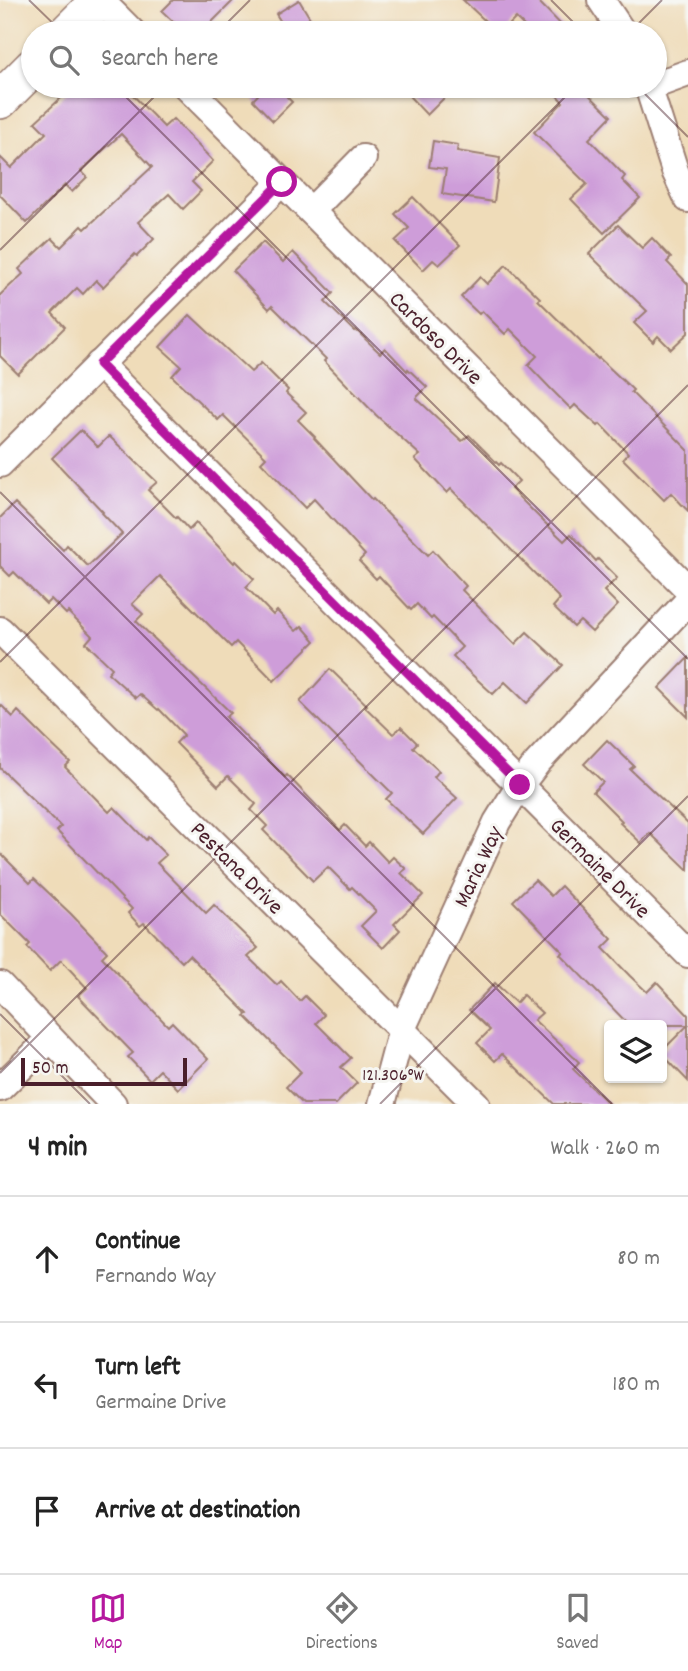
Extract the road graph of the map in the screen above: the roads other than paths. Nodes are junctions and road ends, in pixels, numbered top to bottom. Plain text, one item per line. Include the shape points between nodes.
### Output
1 (100, 0) edge
2 (601, 0) edge
3 (79, 21) edge
4 (121, 21) edge
5 (616, 21) edge
6 (688, 73) edge
7 (21, 78) edge
8 (667, 80) edge
9 (198, 98) edge
10 (654, 98) edge
11 (0, 100) edge
12 (363, 158) dead end
13 (282, 182) junction
14 (688, 199) edge
15 (311, 211) junction
16 (99, 364) junction
17 (0, 464) edge
18 (688, 589) edge
19 (688, 601) edge
20 (0, 630) edge
21 (520, 785) junction
22 (688, 954) edge
23 (0, 985) edge
24 (402, 1029) junction
25 (50, 1039) junction
26 (0, 1088) edge
27 (113, 1104) edge
28 (382, 1104) edge
29 (475, 1104) edge

1 - 3 street
1 - 4 street
2 - 5 street
6 - 8 street
7 - 11 street
9 - 13 street, Cardoso Drive
10 - 14 street
12 - 15 street
13 - 15 street, Cardoso Drive
13 - 16 street
15 - 18 street, Cardoso Drive
16 - 17 street
16 - 21 street, Germaine Drive
19 - 21 street, Maria Way
20 - 24 street, Pestana Drive
21 - 22 street, Germaine Drive
21 - 24 street, Maria Way via 497,822
23 - 25 street
24 - 28 street, Maria Way
24 - 29 street, Pestana Drive
25 - 26 street
25 - 27 street

